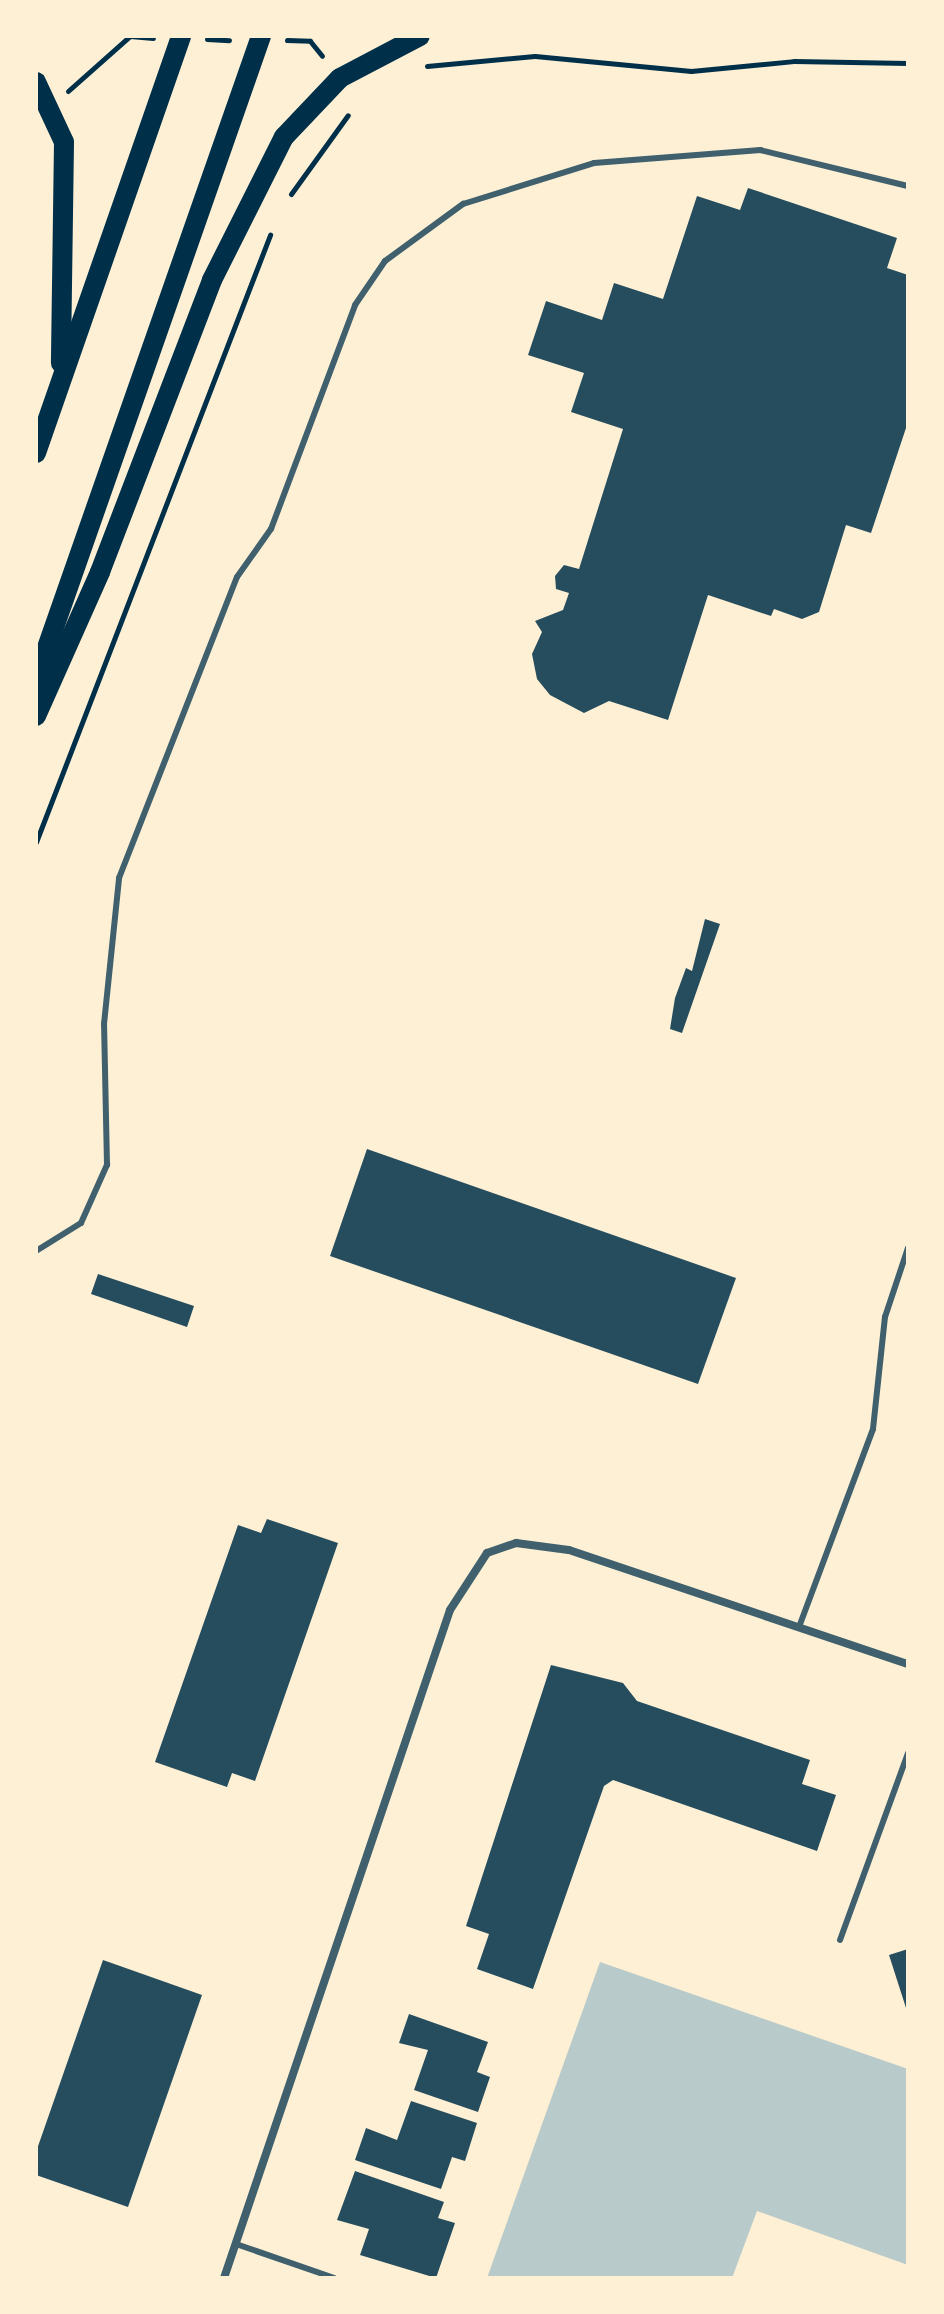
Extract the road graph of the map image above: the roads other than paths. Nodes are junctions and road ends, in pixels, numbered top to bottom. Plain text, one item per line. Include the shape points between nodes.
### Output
1 (420, 36) edge
2 (181, 37) edge
3 (260, 38) edge
4 (36, 82) edge
5 (908, 186) edge
6 (61, 383) junction
7 (36, 453) edge
8 (36, 679) edge
9 (36, 716) edge
10 (908, 1248) edge
11 (36, 1251) edge
12 (799, 1627) junction
13 (908, 1664) edge
14 (908, 1753) edge
15 (840, 1940) dead end
16 (236, 2244) junction
17 (224, 2278) edge
18 (334, 2278) edge

1 - 9 main road via 340,78 284,137 212,280 100,572
2 - 6 main road
3 - 8 main road
4 - 6 main road via 64,142
5 - 11 lane via 760,150 594,163 463,204 385,261 355,305 271,529 237,577 119,878 104,1024 107,1165 81,1223
6 - 7 main road
10 - 12 lane via 885,1317 873,1429
12 - 13 street
12 - 16 street via 569,1550 516,1543 487,1553 450,1610
14 - 15 lane
16 - 17 street
16 - 18 lane

